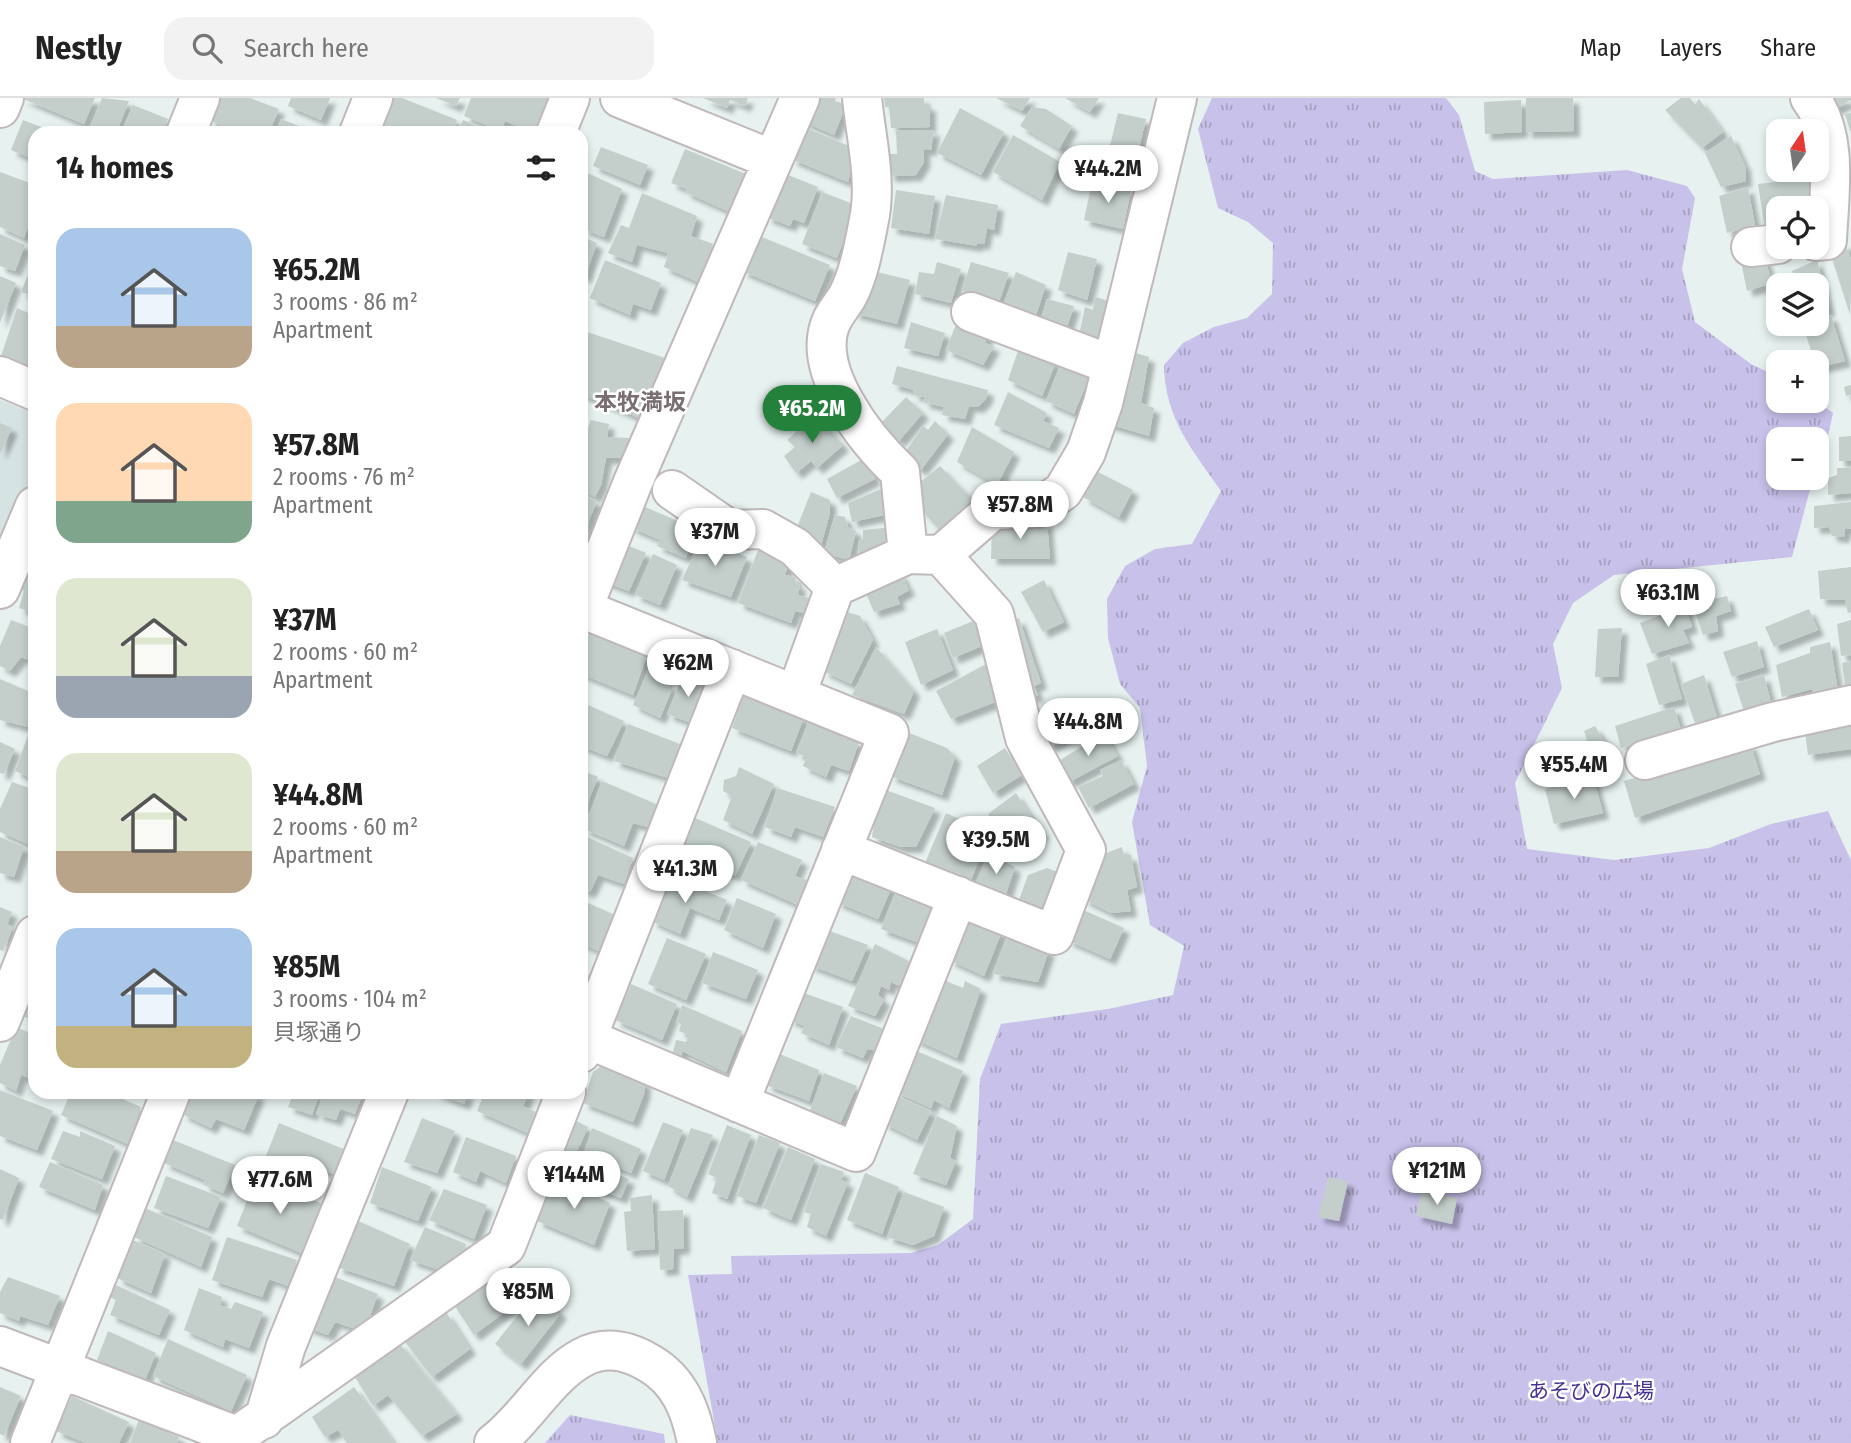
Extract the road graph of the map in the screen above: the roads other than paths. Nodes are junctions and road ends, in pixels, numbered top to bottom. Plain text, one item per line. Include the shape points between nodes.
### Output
1 (4, 98) edge
2 (200, 98) edge
3 (373, 98) edge
4 (570, 98) edge
5 (620, 98) edge
6 (800, 98) edge
7 (862, 98) edge
8 (1177, 98) edge
9 (1810, 98) edge
10 (0, 108) edge
11 (189, 126) edge
12 (362, 126) edge
13 (559, 126) edge
14 (773, 160) junction
15 (1840, 164) edge
16 (1829, 228) edge
17 (971, 312) dead end
18 (1112, 365) junction
19 (0, 376) edge
20 (28, 388) edge
21 (649, 485) junction
22 (28, 523) edge
23 (924, 554) junction
24 (835, 587) junction
25 (0, 589) edge
26 (588, 600) edge
27 (588, 613) edge
28 (732, 669) junction
29 (796, 695) junction
30 (1851, 705) edge
31 (1645, 760) dead end
32 (841, 850) junction
33 (958, 896) junction
34 (28, 952) edge
35 (0, 1022) edge
36 (588, 1029) edge
37 (588, 1044) edge
38 (169, 1099) edge
39 (386, 1099) edge
40 (563, 1099) edge
41 (739, 1102) junction
42 (0, 1346) edge
43 (61, 1368) junction
44 (264, 1419) junction
45 (30, 1443) edge
46 (494, 1443) edge
47 (697, 1443) edge

1 - 10 street
2 - 11 street
3 - 12 street
4 - 13 street
5 - 14 street
6 - 14 street
7 - 23 street via 872,198 869,220 847,297 831,321 826,354 831,375 877,450 900,472
8 - 18 street
9 - 15 street via 1822,113
14 - 21 street
15 - 16 street
17 - 18 street
18 - 23 street via 1086,452 1063,491 1038,508 993,510
19 - 20 street
21 - 24 street via 690,499 730,530 763,529 795,547
21 - 26 street
22 - 25 street
23 - 24 street
23 - 33 street via 994,614 1025,738 1086,850 1054,935
24 - 29 street
27 - 28 street
28 - 29 street
28 - 36 street
29 - 32 street via 889,733
30 - 31 street via 1773,722
32 - 33 street
32 - 41 street
33 - 41 street via 856,1152
34 - 35 street
37 - 41 street
38 - 43 street
39 - 44 street via 286,1346
40 - 44 street via 506,1246
42 - 43 street
43 - 44 street via 237,1436
43 - 45 street
46 - 47 street via 575,1362 610,1350 639,1357 681,1393

